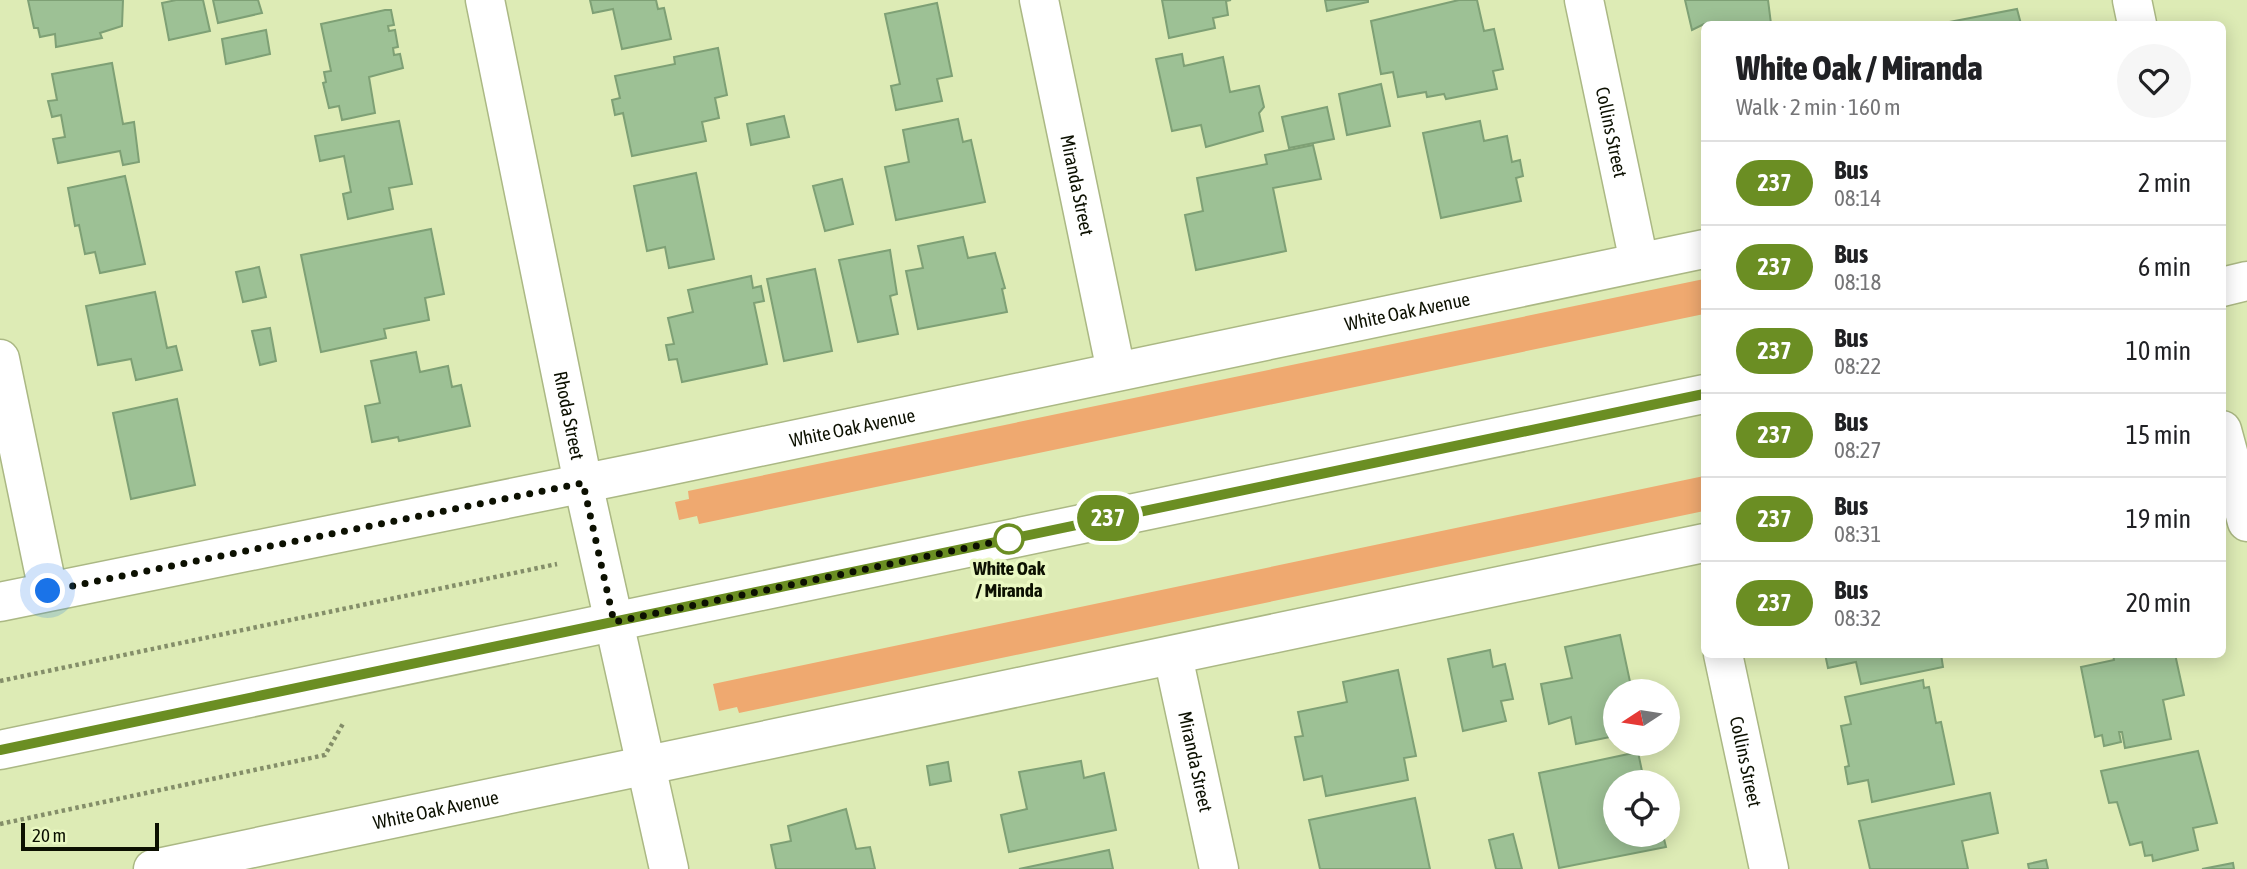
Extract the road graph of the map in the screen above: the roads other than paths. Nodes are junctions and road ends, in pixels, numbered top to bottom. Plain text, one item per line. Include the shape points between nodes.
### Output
1 (485, 0) edge
2 (1039, 0) edge
3 (1584, 0) edge
4 (2132, 0) edge
5 (2136, 21) edge
6 (1701, 250) edge
7 (1639, 262) junction
8 (2247, 281) edge
9 (2226, 285) edge
10 (0, 359) edge
11 (1116, 371) junction
12 (1701, 395) edge
13 (2226, 445) edge
14 (583, 483) junction
15 (2247, 522) edge
16 (1701, 552) edge
17 (48, 591) junction
18 (0, 602) edge
19 (614, 622) junction
20 (1174, 656) junction
21 (1724, 658) edge
22 (0, 750) edge
23 (648, 767) junction
24 (153, 869) edge
25 (669, 869) edge
26 (1219, 869) edge
27 (1769, 869) edge

1 - 14 street, Rhoda Street
2 - 11 street, Miranda Street
3 - 7 street, Collins Street
4 - 5 street
6 - 7 street, White Oak Avenue
7 - 11 street, White Oak Avenue
8 - 9 street
10 - 17 street
11 - 14 street, White Oak Avenue
12 - 19 street
13 - 15 street
14 - 17 street, White Oak Avenue
14 - 19 street, Rhoda Street
16 - 20 street, White Oak Avenue
17 - 18 street, White Oak Avenue
19 - 22 street
19 - 23 street, Rhoda Street
20 - 23 street, White Oak Avenue
20 - 26 street, Miranda Street
21 - 27 street, Collins Street
23 - 24 street, White Oak Avenue
23 - 25 street, Rhoda Street

